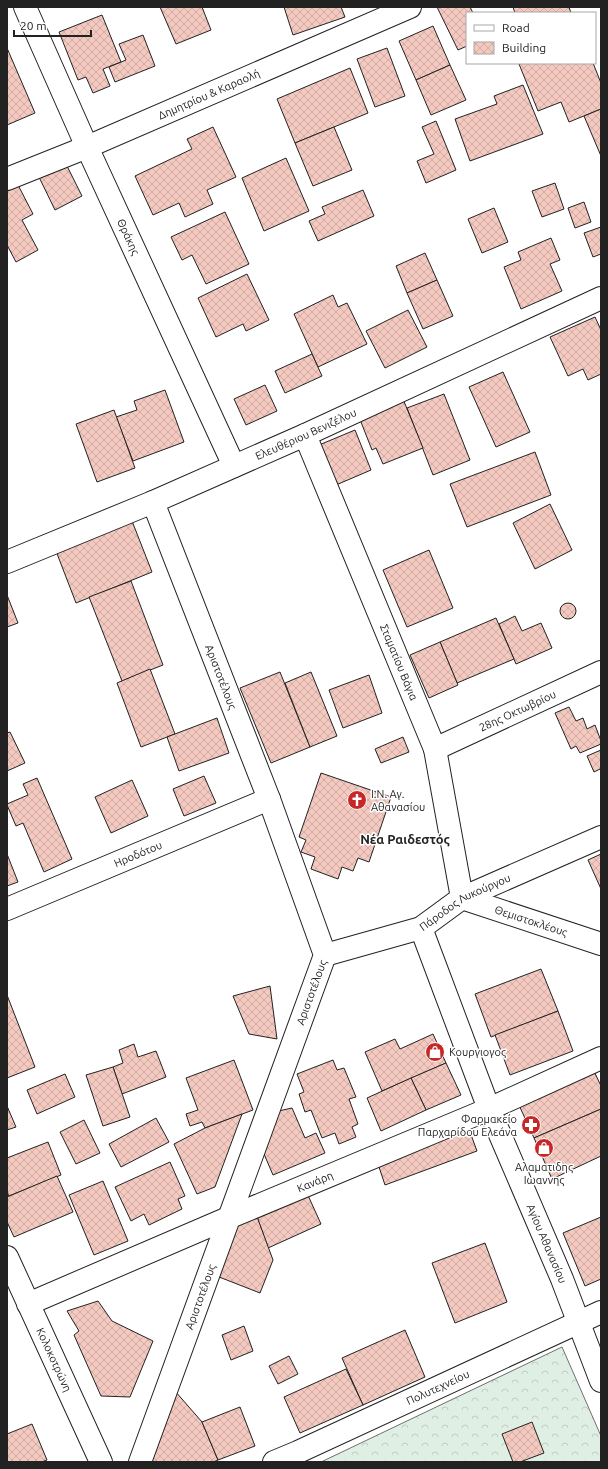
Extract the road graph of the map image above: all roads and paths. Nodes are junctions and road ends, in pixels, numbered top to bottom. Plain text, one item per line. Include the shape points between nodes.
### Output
1 (24, 7) edge
2 (410, 7) edge
3 (87, 147) junction
4 (7, 179) edge
5 (601, 298) edge
6 (305, 435) junction
7 (234, 466) junction
8 (153, 502) junction
9 (7, 562) edge
10 (601, 672) edge
11 (435, 749) junction
12 (269, 798) junction
13 (601, 837) edge
14 (462, 898) junction
15 (7, 909) edge
16 (421, 928) junction
17 (601, 944) edge
18 (325, 955) junction
19 (601, 1058) edge
20 (489, 1109) junction
21 (228, 1218) junction
22 (7, 1257) edge
23 (28, 1304) junction
24 (601, 1312) edge
25 (579, 1322) junction
26 (601, 1381) edge
27 (101, 1462) edge
28 (140, 1462) edge
29 (274, 1462) edge

1 - 3 street, Θράκης
2 - 3 street, Δημητρίου & Καραολή
3 - 4 street, Δημητρίου & Καραολή
3 - 7 street, Θράκης
5 - 6 street, Ελευθέριου Βενιζέλου
6 - 7 street, Ελευθέριου Βενιζέλου
6 - 11 street, Σταματίου Βάγια
7 - 8 street, Ελευθέριου Βενιζέλου
8 - 9 street, Ελευθέριου Βενιζέλου
8 - 12 street, Αριστοτέλους
10 - 11 street, 28ης Οκτωβρίου
11 - 14 street, Σταματίου Βάγια
12 - 15 street, Ηροδότου
12 - 18 street, Αριστοτέλους
13 - 14 street, Πάροδος Λυκούργου
14 - 16 street, Πάροδος Λυκούργου
14 - 17 street, Θεμιστοκλέους
16 - 18 street, Πάροδος Λυκούργου
16 - 20 street, Αγίου Αθανασίου
18 - 21 street, Αριστοτέλους
19 - 20 street, Κανάρη
20 - 21 street, Κανάρη
20 - 25 street, Αγίου Αθανασίου
21 - 23 street, Κανάρη
21 - 28 street, Αριστοτέλους
22 - 23 street, Κολοκοτρώνη
23 - 27 street, Κολοκοτρώνη
24 - 25 street, Πολυτεχνείου
25 - 26 street, Αγίου Αθανασίου
25 - 29 street, Πολυτεχνείου

